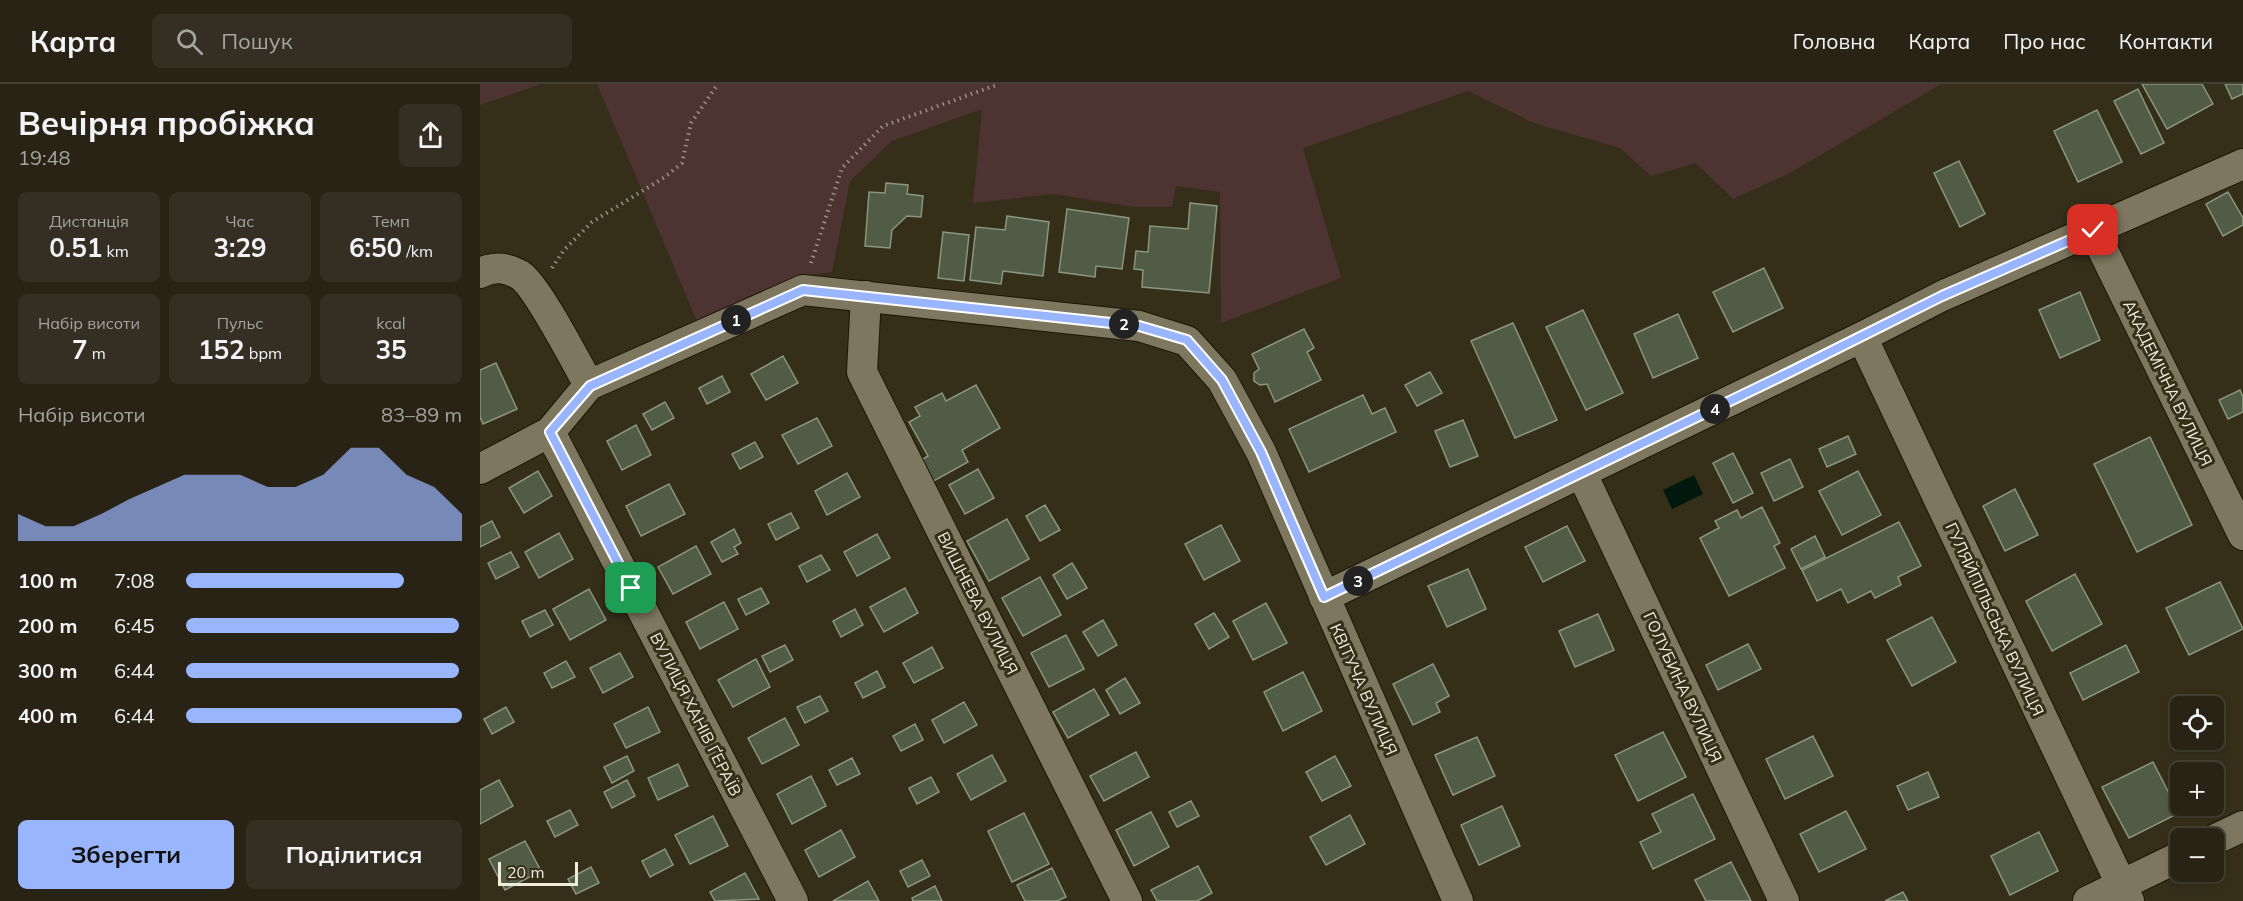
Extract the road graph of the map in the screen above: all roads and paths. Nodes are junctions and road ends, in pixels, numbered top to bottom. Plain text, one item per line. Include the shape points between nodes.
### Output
1 (718, 84) edge
2 (999, 84) edge
3 (2243, 164) edge
4 (2093, 230) junction
5 (480, 273) edge
6 (803, 290) junction
7 (866, 297) junction
8 (547, 312) junction
9 (1862, 337) junction
10 (590, 386) junction
11 (550, 432) junction
12 (480, 469) edge
13 (1582, 474) junction
14 (2243, 535) edge
15 (1324, 597) junction
16 (2243, 826) edge
17 (2224, 835) edge
18 (2170, 863) edge
19 (2125, 893) edge
20 (793, 901) edge
21 (1127, 901) edge
22 (1458, 901) edge
23 (1784, 901) edge
24 (2088, 901) edge

1 - 8 path via 692,123 682,163 592,222 564,250 540,284
2 - 6 path via 883,126 842,168
3 - 4 street
4 - 9 street via 1942,296
4 - 14 street, АКАДЕМІЧНА ВУЛИЦЯ
5 - 8 street via 491,267 522,276
6 - 7 street, КВІТУЧА ВУЛИЦЯ
6 - 10 street
7 - 15 street, КВІТУЧА ВУЛИЦЯ via 1139,326 1187,340 1222,380 1261,452
7 - 21 street, ВИШНЕВА ВУЛИЦЯ via 862,372
8 - 10 street
9 - 13 street
9 - 19 street, ГУЛЯЙПІЛЬСЬКА ВУЛИЦЯ
10 - 11 street
11 - 12 street
11 - 20 street, ВУЛИЦЯ ХАНІВ ҐЕРАЇВ
13 - 15 street
13 - 23 street, ГОЛУБИНА ВУЛИЦЯ
15 - 22 street, КВІТУЧА ВУЛИЦЯ
16 - 17 street
18 - 19 street
19 - 24 street

